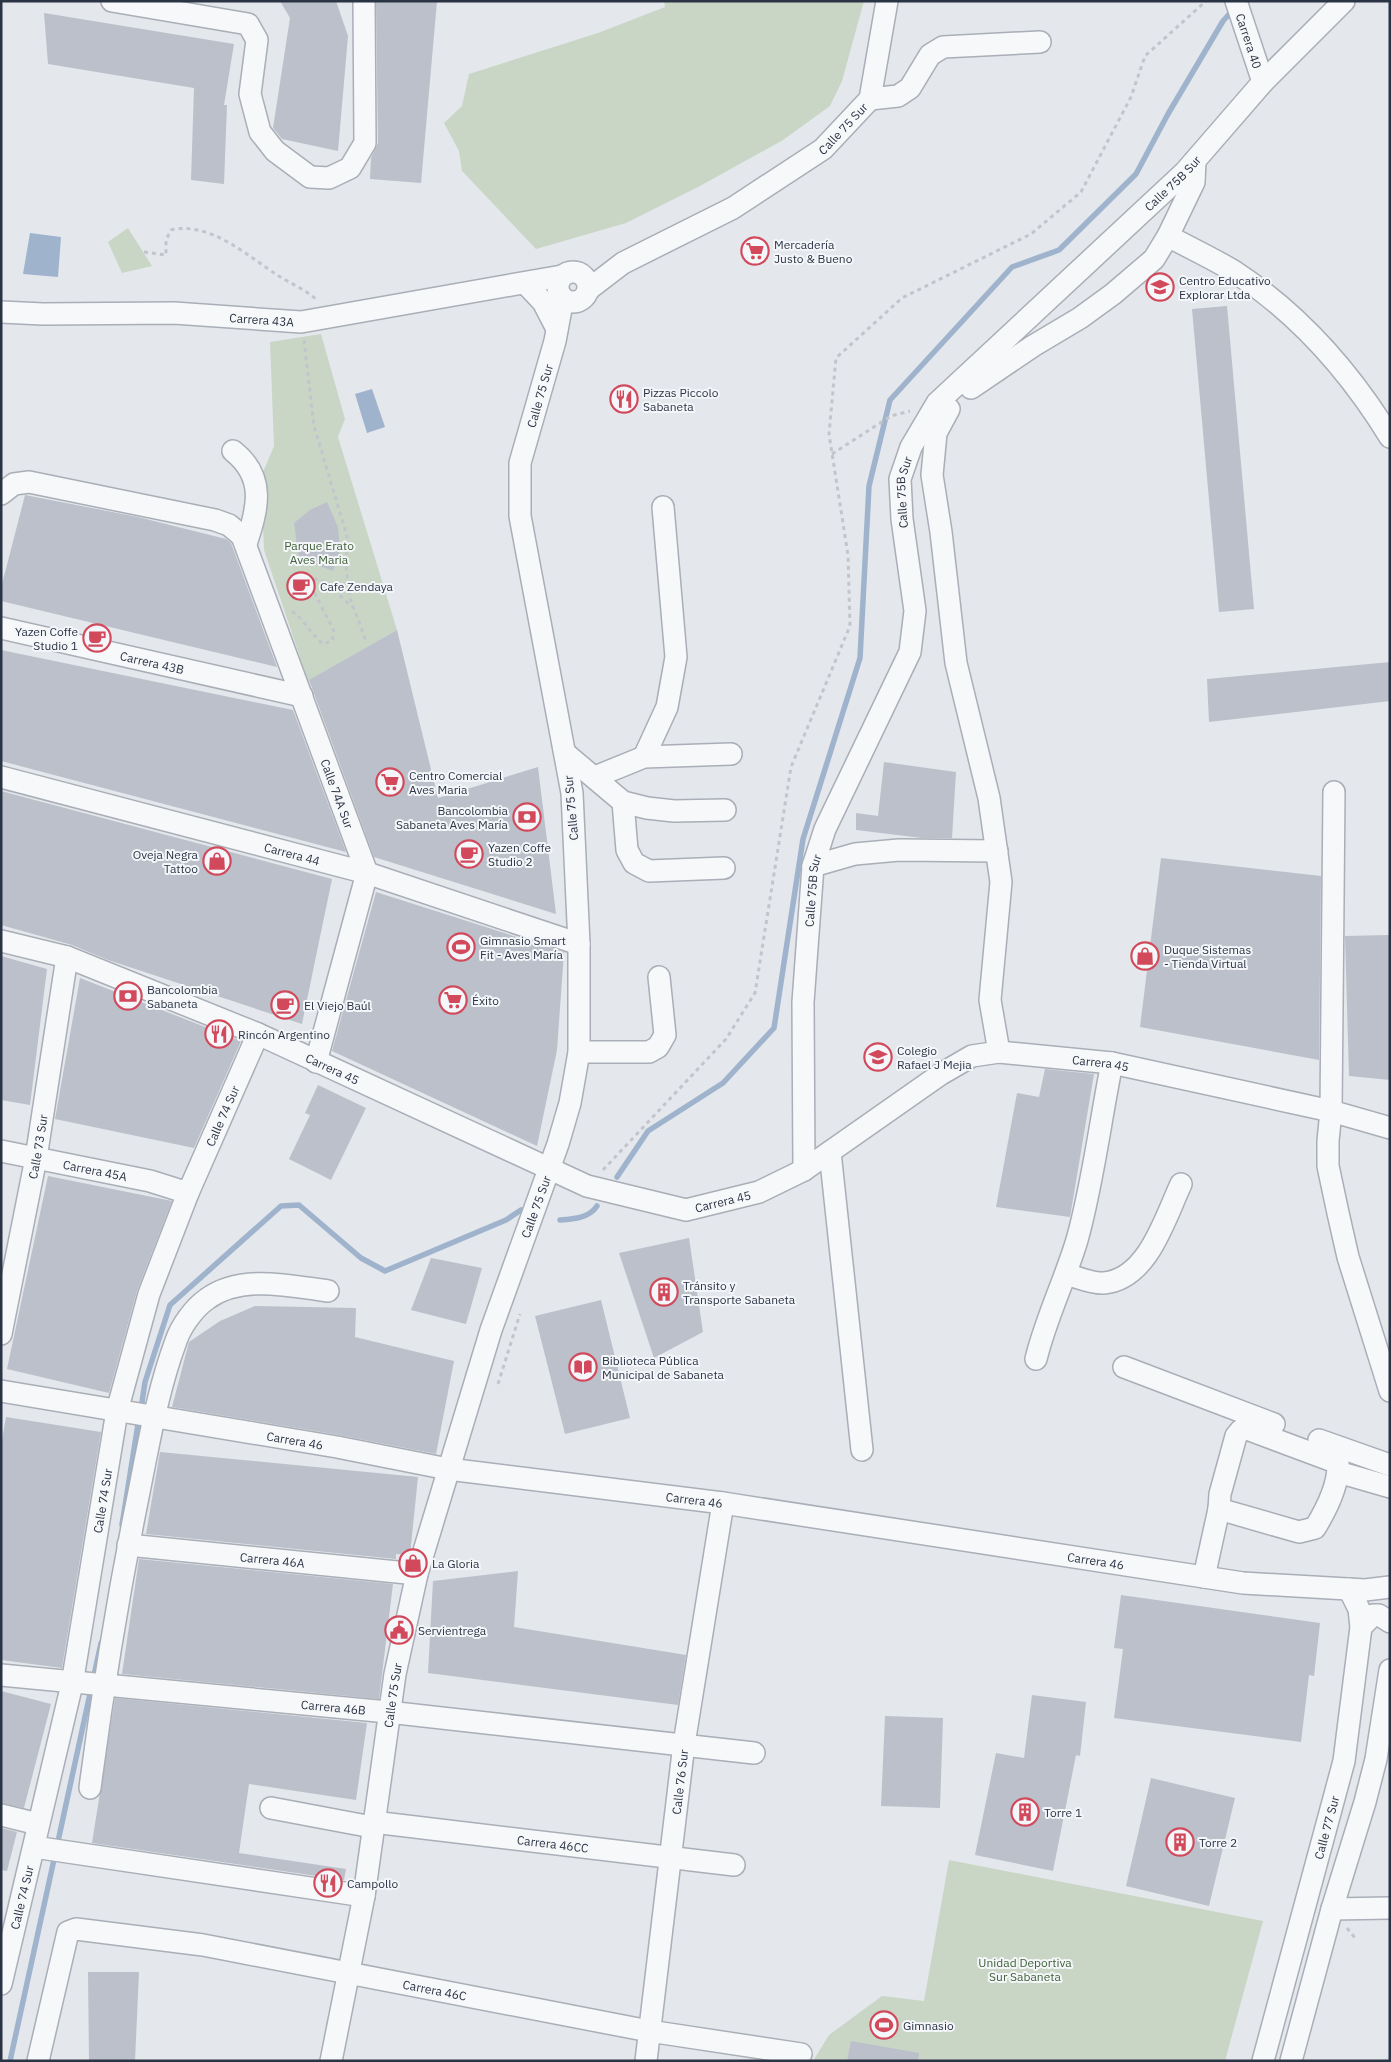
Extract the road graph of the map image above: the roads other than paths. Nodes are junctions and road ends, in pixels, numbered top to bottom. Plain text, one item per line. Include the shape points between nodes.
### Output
1 (112, 1) edge
2 (364, 1) edge
3 (887, 1) edge
4 (1344, 1) edge
5 (1238, 8) edge
6 (1040, 42) dead end
7 (1263, 82) junction
8 (870, 99) junction
9 (1195, 161) junction
10 (1168, 236) junction
11 (524, 286) junction
12 (572, 288) junction
13 (1, 312) edge
14 (556, 335) junction
15 (1390, 437) edge
16 (233, 451) dead end
17 (1, 493) edge
18 (663, 507) dead end
19 (242, 537) junction
20 (1, 628) edge
21 (302, 696) junction
22 (566, 754) junction
23 (732, 754) dead end
24 (644, 757) junction
25 (1, 777) edge
26 (595, 777) junction
27 (1334, 792) dead end
28 (623, 802) junction
29 (725, 810) dead end
30 (997, 851) junction
31 (813, 866) junction
32 (724, 868) dead end
33 (367, 873) junction
34 (1, 941) edge
35 (579, 944) junction
36 (67, 957) junction
37 (659, 978) dead end
38 (258, 1034) junction
39 (579, 1052) junction
40 (998, 1052) junction
41 (316, 1062) junction
42 (1112, 1064) junction
43 (1331, 1111) junction
44 (1390, 1128) edge
45 (1, 1152) edge
46 (830, 1152) junction
47 (36, 1158) junction
48 (549, 1168) junction
49 (804, 1170) junction
50 (1181, 1184) dead end
51 (188, 1192) junction
52 (1066, 1274) junction
53 (328, 1291) dead end
54 (1, 1334) edge
55 (1036, 1359) dead end
56 (1124, 1367) dead end
57 (1390, 1390) edge
58 (1, 1391) edge
59 (136, 1415) junction
60 (862, 1450) dead end
61 (1390, 1465) edge
62 (448, 1469) junction
63 (1338, 1472) junction
64 (1390, 1486) edge
65 (723, 1503) junction
66 (1219, 1509) junction
67 (128, 1545) junction
68 (417, 1574) junction
69 (1204, 1577) junction
70 (1390, 1587) edge
71 (1349, 1590) junction
72 (1390, 1622) edge
73 (1361, 1627) junction
74 (1390, 1670) edge
75 (1, 1675) edge
76 (75, 1684) junction
77 (101, 1686) junction
78 (388, 1712) junction
79 (684, 1744) junction
80 (754, 1753) dead end
81 (90, 1788) dead end
82 (271, 1808) dead end
83 (1, 1815) edge
84 (38, 1824) junction
85 (373, 1824) junction
86 (41, 1848) junction
87 (670, 1859) junction
88 (734, 1866) dead end
89 (364, 1896) junction
90 (1390, 1908) edge
91 (1332, 1909) junction
92 (348, 1973) junction
93 (1, 1984) edge
94 (650, 2031) junction
95 (802, 2054) dead end
96 (38, 2061) edge
97 (331, 2061) edge
98 (646, 2061) edge
99 (1263, 2061) edge
100 (1292, 2061) edge

1 - 2 street via 248,24 258,40 250,94 260,132 275,152 310,177 329,178 350,168 365,142
3 - 8 street, Calle 75 Sur
4 - 7 street, Calle 75B Sur
5 - 7 street, Carrera 40
6 - 8 street via 943,47 930,55 910,88 898,96
7 - 9 street, Calle 75B Sur
8 - 12 street, Calle 75 Sur via 823,150 733,208
9 - 10 street via 1194,182
9 - 31 street, Calle 75B Sur via 938,403 910,447 900,479 902,519 915,611 910,652 825,829
10 - 15 street via 1235,272 1289,314 1334,358
10 - 30 street via 1154,258 1113,294 954,400 936,432 932,475 956,663 989,798
11 - 12 street, Carrera 43A
11 - 13 street, Carrera 43A via 301,322 174,313
11 - 14 street via 543,302
12 - 14 street, Calle 75 Sur
14 - 22 street, Calle 75 Sur via 520,463 520,516
16 - 19 street via 247,462 254,478 257,500 254,521
17 - 19 street via 14,484 29,482 215,520
18 - 24 street via 676,656 666,707
19 - 21 street, Calle 74A Sur
20 - 21 street, Carrera 43B
21 - 33 street, Calle 74A Sur
22 - 26 street
22 - 35 street, Calle 75 Sur via 572,793
23 - 24 street
24 - 26 street
25 - 33 street, Carrera 44
26 - 28 street
27 - 43 street
28 - 29 street via 674,811
28 - 32 street via 627,850 634,863 649,871
30 - 31 street via 899,850 855,854
30 - 40 street via 1002,882 990,1000
31 - 49 street, Calle 75B Sur via 803,1002
33 - 35 street, Carrera 44
33 - 41 street
34 - 36 street, Carrera 45
35 - 39 street, Calle 75 Sur
36 - 38 street, Carrera 45
36 - 47 street, Calle 73 Sur
37 - 39 street via 665,1035 658,1046 649,1052
38 - 41 street, Carrera 45
38 - 51 street, Calle 74 Sur
39 - 48 street, Calle 75 Sur via 570,1102
40 - 42 street, Carrera 45
40 - 46 street, Carrera 45 via 972,1056
41 - 48 street, Carrera 45
42 - 43 street, Carrera 45
42 - 52 street via 1077,1238
43 - 44 street, Carrera 45
43 - 57 street via 1328,1166 1338,1214 1348,1257
45 - 47 street, Carrera 45A
46 - 49 street, Carrera 45
46 - 60 street
47 - 51 street, Carrera 45A
47 - 54 street, Calle 73 Sur
48 - 49 street, Carrera 45 via 587,1186 686,1210 759,1192
48 - 62 street, Calle 75 Sur via 491,1330
50 - 52 street via 1139,1265 1120,1279 1102,1284
51 - 59 street, Calle 74 Sur via 150,1294
52 - 55 street via 1042,1331
53 - 59 street, Calle 74 Sur via 278,1285 236,1285 207,1298 192,1314 176,1340
56 - 61 street
58 - 59 street, Carrera 46
59 - 62 street, Carrera 46 via 337,1447
59 - 67 street, Calle 74 Sur
59 - 76 street, Calle 74 Sur
62 - 65 street, Carrera 46
62 - 68 street, Calle 75 Sur
63 - 64 street
63 - 66 street via 1315,1528 1299,1532
63 - 66 street via 1335,1460 1246,1429 1240,1430
65 - 69 street, Carrera 46
65 - 79 street, Calle 76 Sur
66 - 69 street
67 - 68 street, Carrera 46A
67 - 77 street, Calle 74 Sur
68 - 78 street, Calle 75 Sur
69 - 71 street, Carrera 46
70 - 71 street, Carrera 46
71 - 73 street, Calle 77 Sur via 1359,1610
72 - 73 street via 1373,1615
73 - 99 street, Calle 77 Sur via 1344,1761
74 - 91 street via 1376,1759
75 - 76 street, Carrera 46B
76 - 77 street, Carrera 46B
76 - 84 street, Calle 74 Sur
77 - 78 street, Carrera 46B
77 - 81 street, Calle 74 Sur
78 - 79 street, Carrera 46B
78 - 85 street, Calle 75 Sur
79 - 80 street, Carrera 46B
79 - 87 street, Calle 76 Sur
82 - 85 street, Carrera 46CC
83 - 84 street
84 - 86 street, Calle 74 Sur
85 - 87 street, Carrera 46CC
85 - 89 street, Calle 75 Sur
86 - 89 street
86 - 93 street, Calle 74 Sur
87 - 88 street, Carrera 46CC
87 - 94 street, Calle 76 Sur
89 - 92 street, Calle 75 Sur
90 - 91 street
91 - 100 street
92 - 94 street, Carrera 46C
92 - 96 street, Carrera 46C via 202,1945 76,1929 68,1932
92 - 97 street, Calle 75 Sur
94 - 95 street, Carrera 46C
94 - 98 street, Calle 76 Sur

